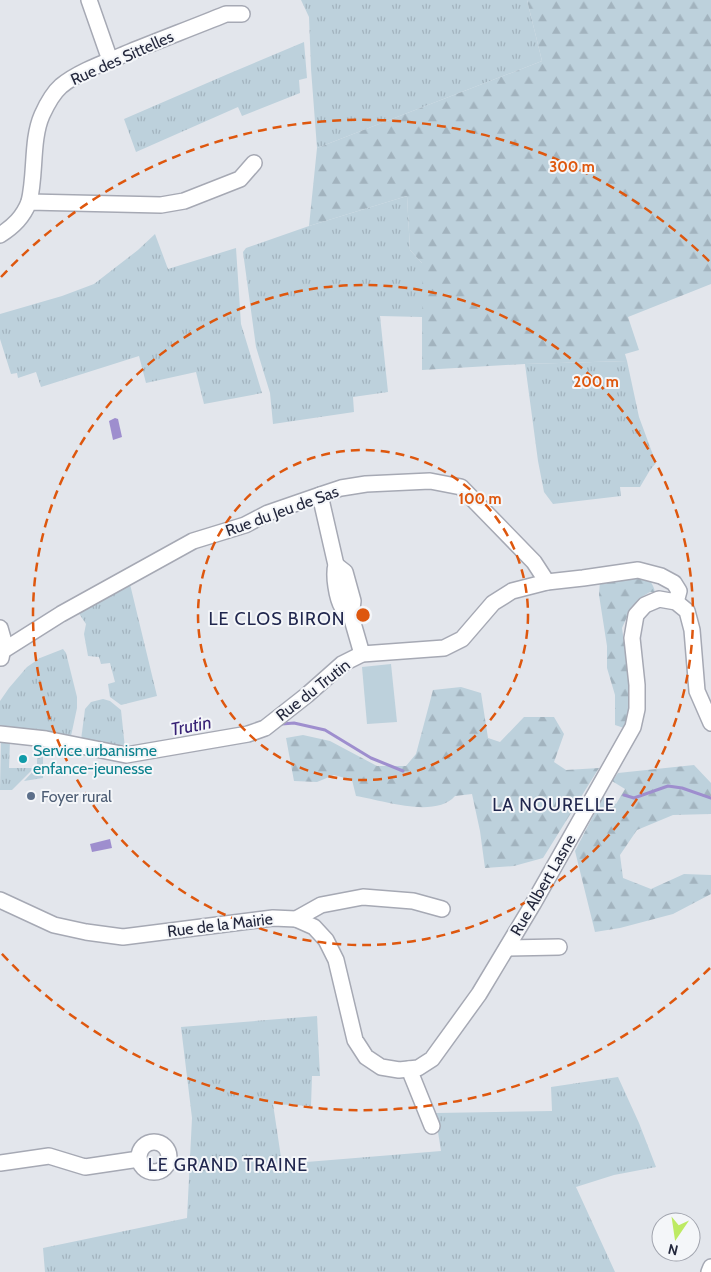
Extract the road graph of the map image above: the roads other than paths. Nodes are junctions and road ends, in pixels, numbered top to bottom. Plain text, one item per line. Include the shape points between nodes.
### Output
1 (89, 0) edge
2 (242, 14) dead end
3 (110, 60) junction
4 (254, 163) dead end
5 (29, 202) junction
6 (0, 235) edge
7 (320, 495) junction
8 (547, 582) junction
9 (676, 602) junction
10 (0, 628) edge
11 (2, 654) edge
12 (362, 654) junction
13 (711, 723) edge
14 (0, 734) edge
15 (0, 900) edge
16 (442, 909) dead end
17 (296, 919) junction
18 (559, 946) dead end
19 (507, 948) junction
20 (409, 1069) junction
21 (432, 1126) dead end
22 (139, 1159) dead end
23 (0, 1163) edge
24 (711, 1267) edge
25 (709, 1272) edge

1 - 3 street
2 - 3 street, Rue des Sittelles via 226,14
3 - 5 street, Rue des Sittelles via 61,86 50,99 38,134
4 - 5 street via 240,179 184,201 161,205
5 - 6 street via 13,226
7 - 8 street, Rue du Jeu de Sas via 341,488 384,483 430,481 461,488 534,562
7 - 11 street, Rue du Jeu de Sas via 193,542 84,601
7 - 12 street via 336,565 334,572 341,605 351,616
8 - 9 street, Rue du Trutin via 638,570 674,583 679,591
8 - 12 street, Rue du Trutin via 512,591 493,603 462,639 444,648
9 - 13 street via 687,612 698,691
9 - 19 street, Rue Albert Lasne via 659,599 645,604 636,615 632,638 638,685 633,726
10 - 11 street via 4,642
12 - 14 street, Rue du Trutin via 342,664 265,728 248,734 126,754
15 - 17 street, Rue de la Mairie via 54,925 123,937 273,918
16 - 17 street, Rue de la Mairie via 413,900 363,897 321,905
17 - 20 street, Rue Albert Lasne via 314,927 326,940 336,960 355,1040 366,1057 380,1067
18 - 19 street
19 - 20 street, Rue Albert Lasne via 479,994 432,1059 418,1068
20 - 21 street
22 - 23 street via 85,1167 49,1156
24 - 25 street

